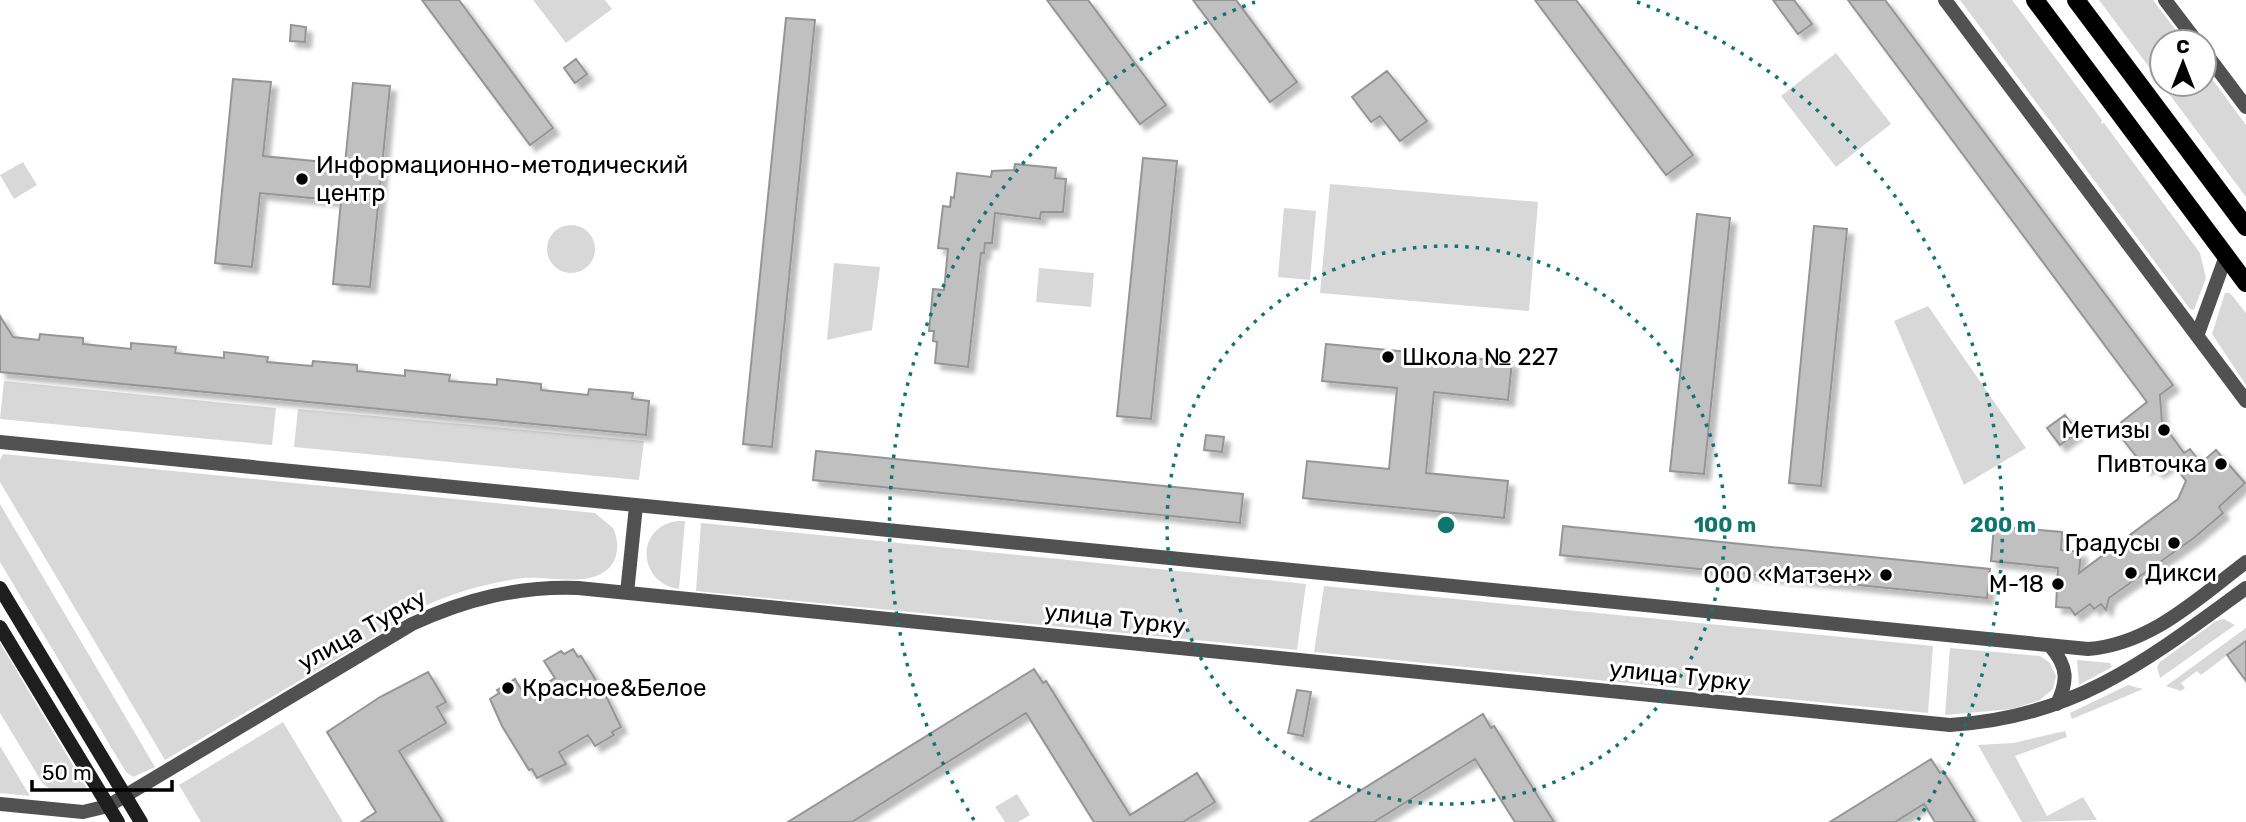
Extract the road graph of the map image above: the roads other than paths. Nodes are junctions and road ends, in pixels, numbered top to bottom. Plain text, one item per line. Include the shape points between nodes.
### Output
1 (1945, 0) edge
2 (2035, 0) edge
3 (2076, 0) edge
4 (2165, 0) edge
5 (2186, 28) edge
6 (2218, 70) edge
7 (2246, 107) edge
8 (2246, 227) edge
9 (2226, 256) junction
10 (2246, 283) edge
11 (2197, 337) junction
12 (2246, 401) edge
13 (0, 442) edge
14 (636, 506) junction
15 (2246, 562) edge
16 (0, 587) edge
17 (2246, 588) edge
18 (627, 593) junction
19 (0, 627) edge
20 (2051, 647) junction
21 (2057, 704) junction
22 (126, 796) junction
23 (0, 804) edge
24 (108, 806) junction
25 (118, 822) edge
26 (141, 822) edge

1 - 11 street
2 - 9 main road
3 - 8 main road
4 - 5 street
6 - 7 street
9 - 10 main road
9 - 11 street
11 - 12 street
13 - 14 street
14 - 18 street
14 - 20 street
15 - 20 street via 2138,639 2103,648
16 - 22 street
17 - 21 street, улица Турку via 2135,667
18 - 21 street, улица Турку via 1912,722 1987,723
18 - 22 street, улица Турку via 523,588 435,613
19 - 24 street
20 - 21 street via 2066,672
22 - 24 street, улица Турку
22 - 26 street
23 - 24 street, улица Турку via 83,812
24 - 25 street

